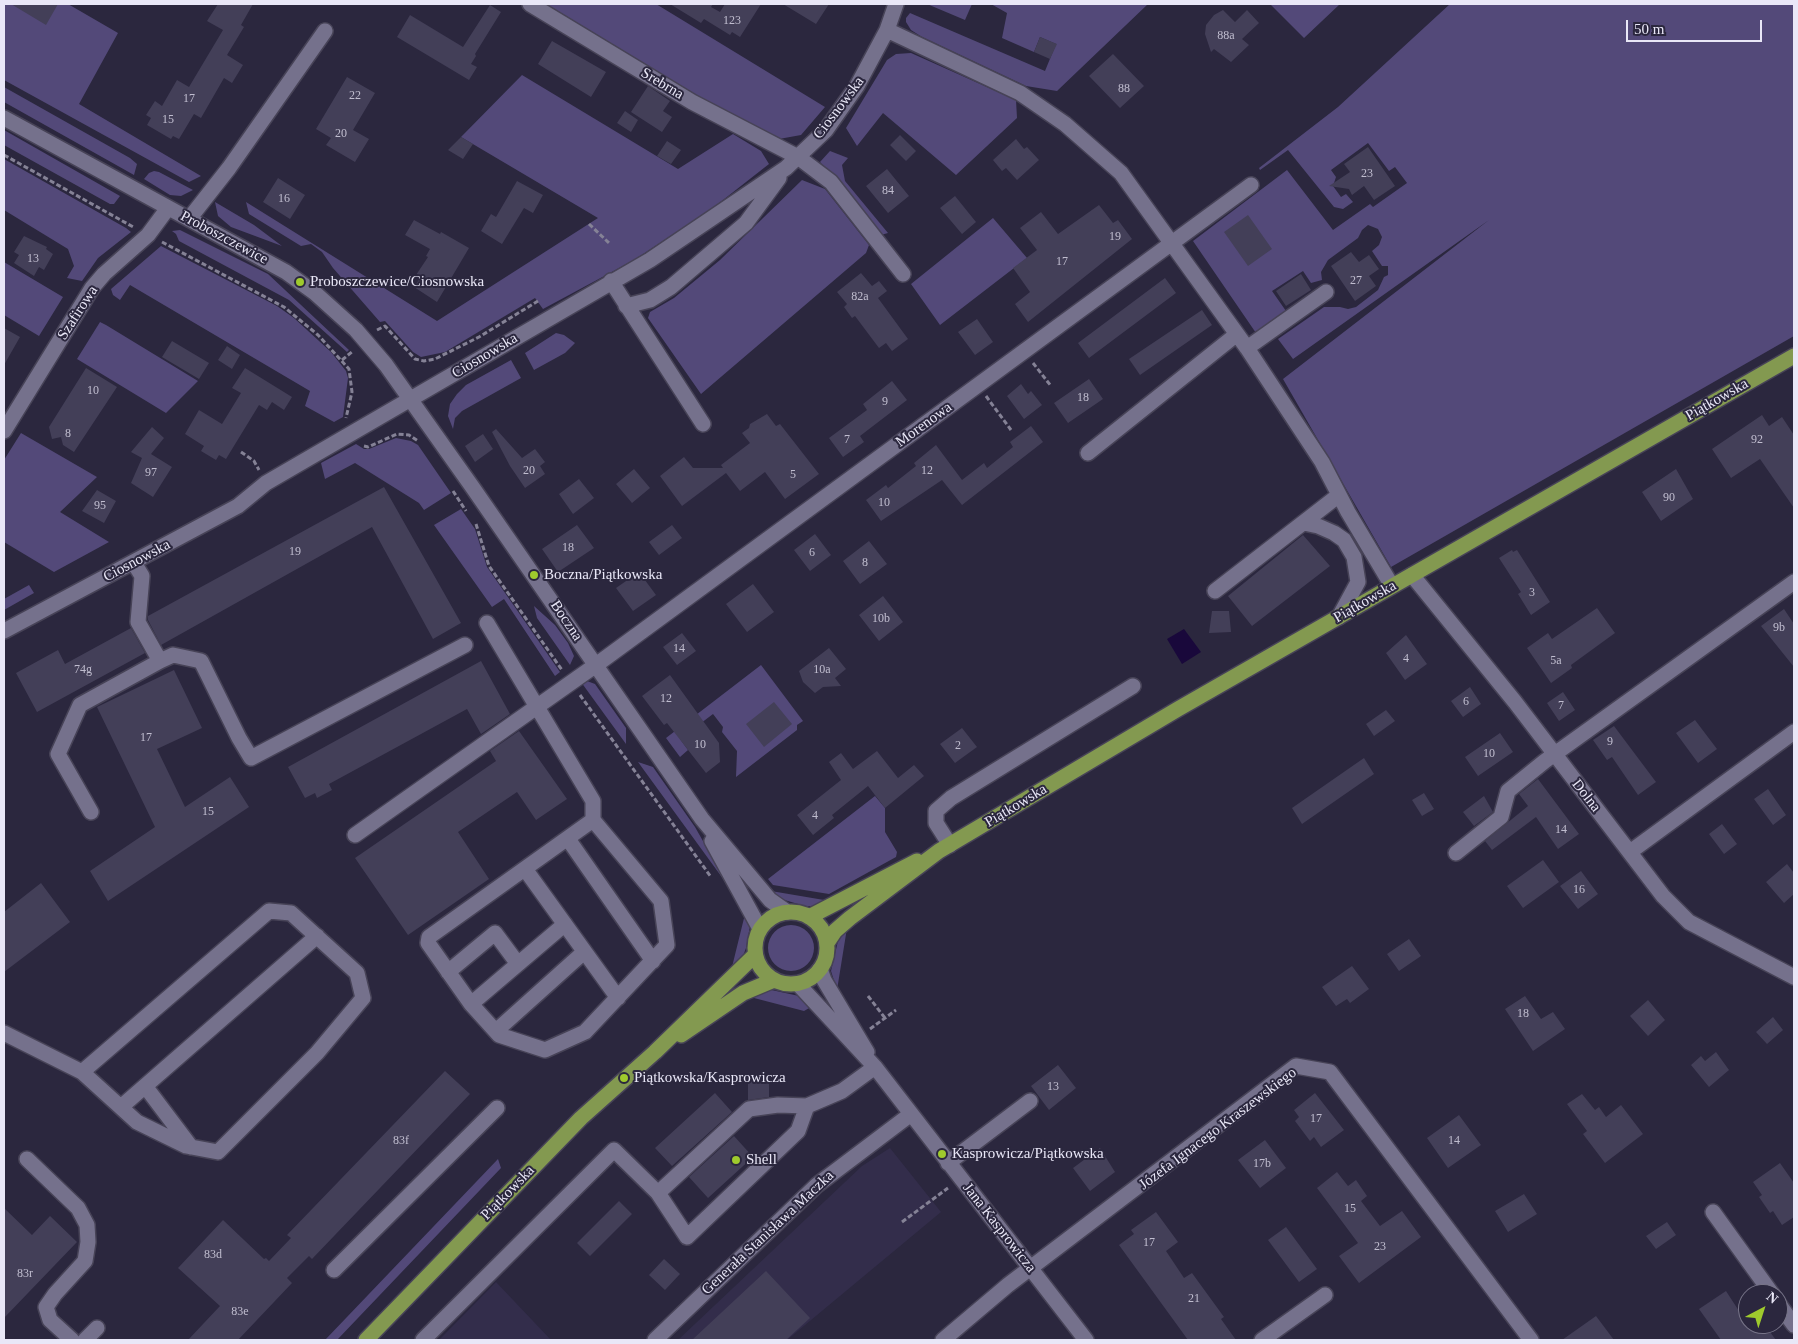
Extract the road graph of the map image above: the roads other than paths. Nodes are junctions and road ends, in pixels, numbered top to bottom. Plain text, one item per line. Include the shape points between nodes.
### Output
1 (530, 4) edge
2 (896, 4) edge
3 (886, 30) junction
4 (325, 31) dead end
5 (4, 118) edge
6 (798, 158) junction
7 (786, 168) junction
8 (1252, 184) dead end
9 (168, 208) junction
10 (189, 219) junction
11 (1172, 244) junction
12 (903, 274) dead end
13 (611, 282) junction
14 (1326, 292) dead end
15 (626, 306) junction
16 (1237, 334) junction
17 (1247, 348) junction
18 (1794, 356) edge
19 (410, 400) junction
20 (704, 424) dead end
21 (4, 431) edge
22 (1088, 453) dead end
23 (1339, 494) junction
24 (1304, 524) junction
25 (134, 563) junction
26 (1412, 575) junction
27 (1358, 582) junction
28 (1794, 582) edge
29 (1392, 586) junction
30 (1215, 591) dead end
31 (1378, 594) junction
32 (1339, 617) junction
33 (487, 623) dead end
34 (4, 631) edge
35 (465, 645) dead end
36 (160, 661) junction
37 (596, 665) junction
38 (1133, 686) dead end
39 (538, 706) junction
40 (1794, 732) edge
41 (1553, 754) junction
42 (91, 812) dead end
43 (702, 819) junction
44 (593, 820) junction
45 (355, 835) dead end
46 (568, 839) junction
47 (945, 848) junction
48 (1630, 852) junction
49 (1456, 853) dead end
50 (525, 868) junction
51 (787, 912) junction
52 (809, 917) junction
53 (565, 924) junction
54 (760, 929) junction
55 (317, 936) junction
56 (827, 943) junction
57 (584, 952) junction
58 (755, 955) junction
59 (653, 961) junction
60 (518, 964) junction
61 (820, 969) junction
62 (448, 972) junction
63 (1794, 977) edge
64 (774, 980) junction
65 (798, 984) junction
66 (618, 998) junction
67 (471, 1004) junction
68 (496, 1031) junction
69 (4, 1033) edge
70 (655, 1052) junction
71 (875, 1067) junction
72 (82, 1072) junction
73 (145, 1086) junction
74 (1030, 1102) dead end
75 (808, 1106) junction
76 (121, 1107) junction
77 (497, 1108) dead end
78 (911, 1114) junction
79 (192, 1147) junction
80 (27, 1159) dead end
81 (948, 1163) junction
82 (658, 1194) junction
83 (1713, 1212) dead end
84 (1031, 1269) junction
85 (334, 1270) dead end
86 (1765, 1284) edge
87 (1325, 1295) dead end
88 (97, 1328) dead end
89 (72, 1340) edge
90 (85, 1340) edge
91 (366, 1340) edge
92 (423, 1340) edge
93 (655, 1340) edge
94 (943, 1340) edge
95 (1086, 1340) edge
96 (1262, 1340) edge
97 (1532, 1340) edge

1 - 6 street, Srebrna via 692,102
2 - 3 street, Ciosnowska
3 - 6 street, Ciosnowska via 857,86 826,130
3 - 11 street via 1020,93 1065,124 1121,173
4 - 10 street via 229,168
5 - 9 street, Proboszczewice
6 - 7 street, Ciosnowska
6 - 12 street, Srebrna via 831,182
7 - 13 street, Ciosnowska via 673,245
7 - 15 street via 746,224 671,287 650,300
8 - 11 street, Morenowa
9 - 10 street, Proboszczewice
9 - 21 street, Szafirowa via 148,235 92,288
10 - 19 street, Proboszczewice via 262,258 314,293 371,346
11 - 16 street
11 - 37 street, Morenowa
13 - 15 street
13 - 19 street, Ciosnowska
14 - 17 street
15 - 20 street
16 - 17 street
16 - 22 street
17 - 23 street via 1322,462
18 - 26 main road, Piątkowska
19 - 25 street, Ciosnowska via 266,483 238,506
19 - 37 street, Boczna
23 - 24 street
23 - 29 street
24 - 27 street via 1318,526 1344,540 1354,557
24 - 30 street
25 - 34 street, Ciosnowska
25 - 36 street via 142,576 138,622
26 - 29 main road, Piątkowska
26 - 41 street, Dolna
27 - 31 street
27 - 32 street
28 - 41 street
29 - 31 main road, Piątkowska
31 - 32 main road, Piątkowska
32 - 47 main road, Piątkowska
33 - 39 street
35 - 36 street via 251,758 201,661 173,655
36 - 42 street via 80,705 58,754
37 - 39 street, Morenowa
37 - 43 street, Boczna
38 - 47 street via 936,811 936,823
39 - 44 street via 593,801
39 - 45 street, Morenowa
40 - 48 street
41 - 48 street, Dolna
41 - 49 street via 1508,791 1501,817
43 - 51 street, Boczna via 770,900
43 - 54 street, Boczna
44 - 46 street
44 - 59 street via 661,901 667,946
46 - 50 street
46 - 59 street
47 - 52 main road, Piątkowska
47 - 56 main road, Piątkowska via 835,931
48 - 63 street, Dolna via 1663,896 1689,922
50 - 53 street
50 - 62 street via 429,937 428,943
51 - 52 main road
51 - 54 main road via 767,921
52 - 56 main road via 820,928
53 - 57 street
53 - 60 street
54 - 58 main road
55 - 72 street via 292,913 269,911
55 - 73 street
55 - 79 street via 357,973 363,998 317,1053 218,1152
56 - 61 main road
57 - 66 street
57 - 68 street
58 - 64 main road via 759,965
58 - 70 main road, Piątkowska
59 - 66 street
60 - 62 street via 495,933
60 - 67 street
61 - 65 main road via 810,979
61 - 71 street, Jana Kasprowicza
62 - 67 street
64 - 65 main road
64 - 70 main road, Piątkowska via 743,993
65 - 71 street, Jana Kasprowicza
66 - 68 street via 585,1032 545,1050 499,1035
67 - 68 street
69 - 72 street
70 - 91 main road, Piątkowska via 575,1124
71 - 75 street via 842,1091
71 - 78 street, Jana Kasprowicza
72 - 76 street
73 - 76 street
73 - 79 street
74 - 81 street
75 - 82 street via 778,1105 749,1109
75 - 82 street via 798,1132 687,1237
76 - 79 street via 137,1122
77 - 85 street
78 - 81 street, Jana Kasprowicza
78 - 93 street, Generała Stanisława Maczka via 817,1185
80 - 89 street via 78,1208 87,1225 85,1261 46,1307 50,1320
81 - 84 street, Jana Kasprowicza
82 - 92 street via 614,1150
83 - 86 street
84 - 94 street, Józefa Ignacego Kraszewskiego
84 - 95 street, Jana Kasprowicza
84 - 97 street, Józefa Ignacego Kraszewskiego via 1296,1066 1330,1072
87 - 96 street
88 - 90 street

